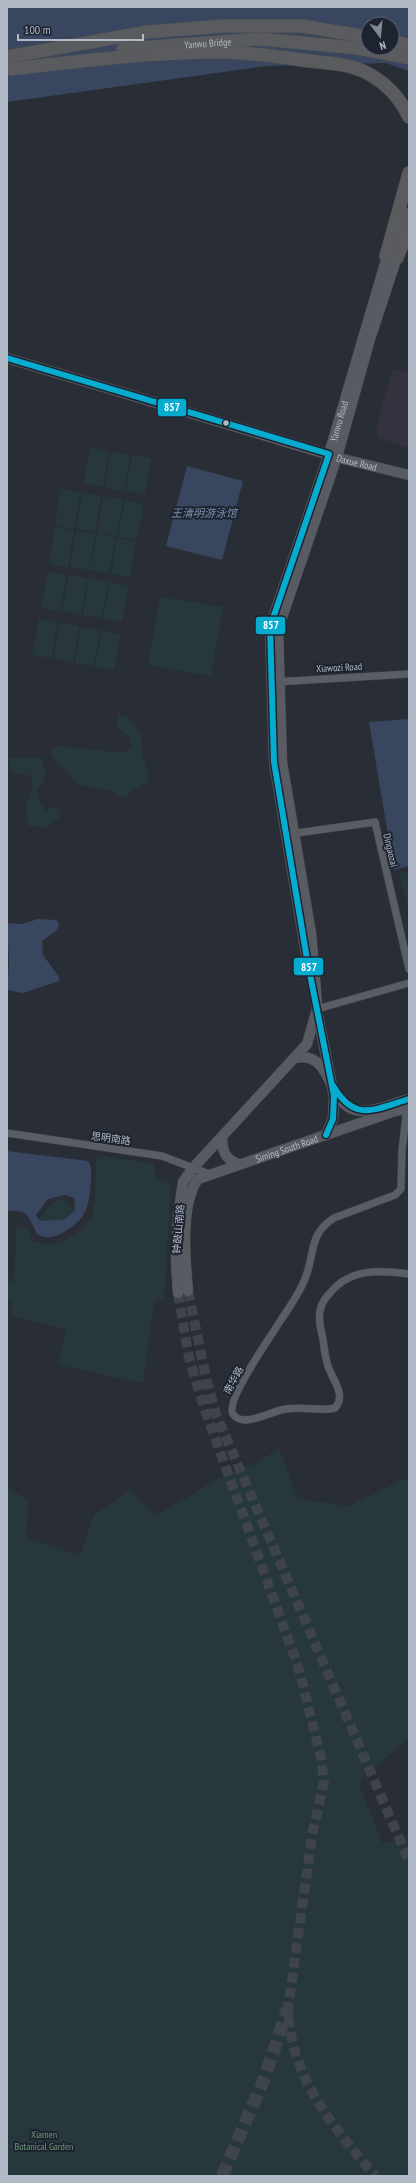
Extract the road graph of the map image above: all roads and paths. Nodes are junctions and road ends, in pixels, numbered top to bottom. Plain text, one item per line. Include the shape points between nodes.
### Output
1 (302, 26) junction
2 (360, 30) edge
3 (360, 36) edge
4 (409, 58) edge
5 (9, 65) edge
6 (409, 117) edge
7 (409, 173) edge
8 (409, 189) edge
9 (409, 213) edge
10 (409, 227) edge
11 (392, 257) junction
12 (7, 358) edge
13 (333, 456) junction
14 (409, 475) edge
15 (409, 674) edge
16 (275, 682) junction
17 (290, 834) junction
18 (409, 969) edge
19 (409, 983) edge
20 (317, 1009) junction
21 (295, 1058) junction
22 (332, 1084) junction
23 (408, 1105) edge
24 (7, 1133) edge
25 (326, 1135) junction
26 (222, 1137) junction
27 (240, 1164) junction
28 (193, 1168) junction
29 (209, 1174) junction
30 (409, 1274) edge
31 (188, 1291) tunnel mouth
32 (178, 1293) tunnel mouth

1 - 2 highway
1 - 3 highway, Yanwu Bridge
1 - 5 highway, Yanwu Bridge via 223,26 147,32
4 - 5 highway, Yanwu Bridge via 357,48 260,39 135,47
5 - 6 highway via 223,52 298,59 346,66 368,73 385,84 402,102
7 - 11 highway
8 - 11 main road, Yanwu Road
9 - 11 main road, Yanwu Road
10 - 11 highway
11 - 13 main road, Yanwu Road via 370,339
12 - 13 main road, Daxue Road
13 - 14 main road, Daxue Road
13 - 16 main road, Yanwu Road via 270,627
15 - 16 street, Xiawozi Road
16 - 17 main road, Yanwu Road via 274,762
17 - 18 street, Dingaozai via 375,822
17 - 20 main road, Yanwu Road
19 - 20 street
20 - 21 main road, 钟鼓山南路 via 307,1044
20 - 22 main road, Yanwu Road
21 - 22 main road via 314,1060
21 - 26 main road, 钟鼓山南路
22 - 23 main road via 343,1103 355,1110
22 - 25 main road, Yanwu Road via 334,1112
23 - 25 main road, Siming South Road
23 - 30 street, 南华路 via 402,1150 401,1188 395,1195 334,1218 325,1224 316,1236 306,1276 232,1401 233,1413 239,1419 248,1420 299,1407 335,1408 340,1398 339,1390 327,1364 320,1322 320,1311 325,1298 333,1288 352,1275 390,1271
24 - 28 street, 思明南路 via 162,1156
25 - 27 main road, Siming South Road
26 - 27 main road via 225,1155
26 - 28 main road, 钟鼓山南路
27 - 29 main road, Siming South Road
28 - 29 street, 思明南路
28 - 32 main road, 钟鼓山南路 via 183,1182 178,1217
29 - 31 main road, 钟鼓山南路 via 198,1179 192,1187 189,1200 186,1267

